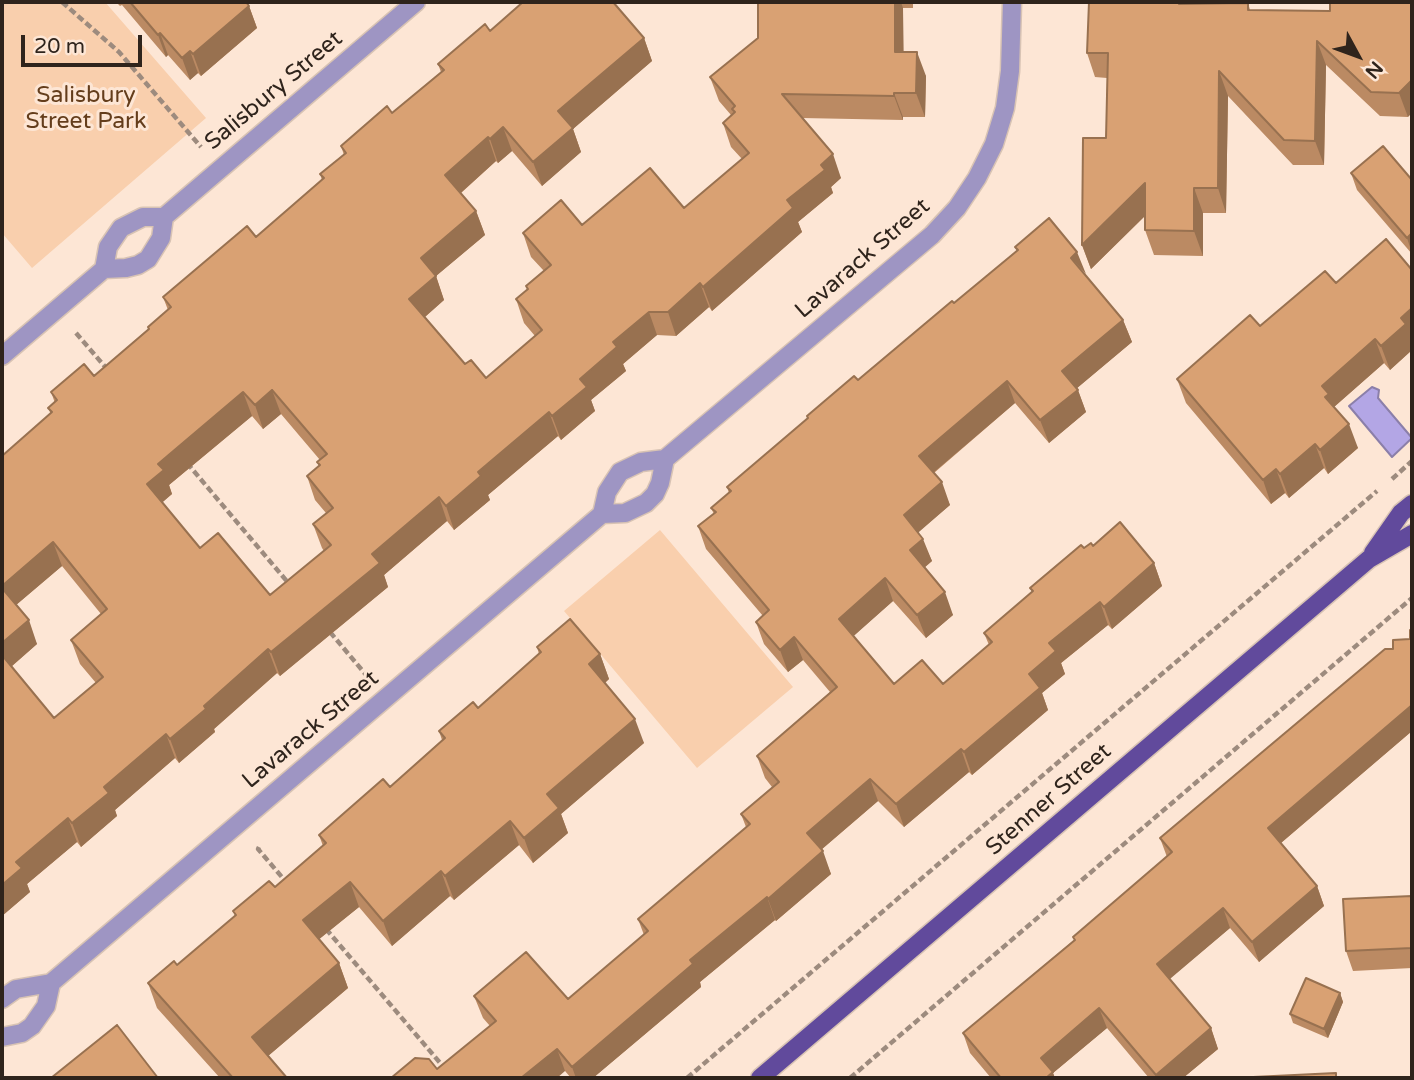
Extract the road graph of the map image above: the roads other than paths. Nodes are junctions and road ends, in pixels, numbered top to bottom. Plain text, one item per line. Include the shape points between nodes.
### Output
1 (416, 2) edge
2 (1012, 2) edge
3 (164, 217) junction
4 (104, 269) junction
5 (2, 356) edge
6 (666, 459) junction
7 (1412, 504) edge
8 (602, 514) junction
9 (1412, 534) edge
10 (1369, 559) junction
11 (51, 983) junction
12 (2, 999) edge
13 (2, 1037) edge
14 (760, 1078) edge

1 - 3 street, Salisbury Street
2 - 6 street, Lavarack Street via 1005,108 994,145 957,208 932,235
3 - 4 street via 143,217 121,228 107,247
3 - 4 street via 161,238 148,259 126,268
4 - 5 street
6 - 8 street, Lavarack Street via 642,462 620,472 607,492
6 - 8 street via 660,483 646,503 625,513
7 - 10 main road, Stenner Street
8 - 11 street, Lavarack Street
9 - 10 main road, Stenner Street
10 - 14 main road, Stenner Street
11 - 12 street via 16,989
11 - 13 street, Lavarack Street via 46,1006 32,1026

